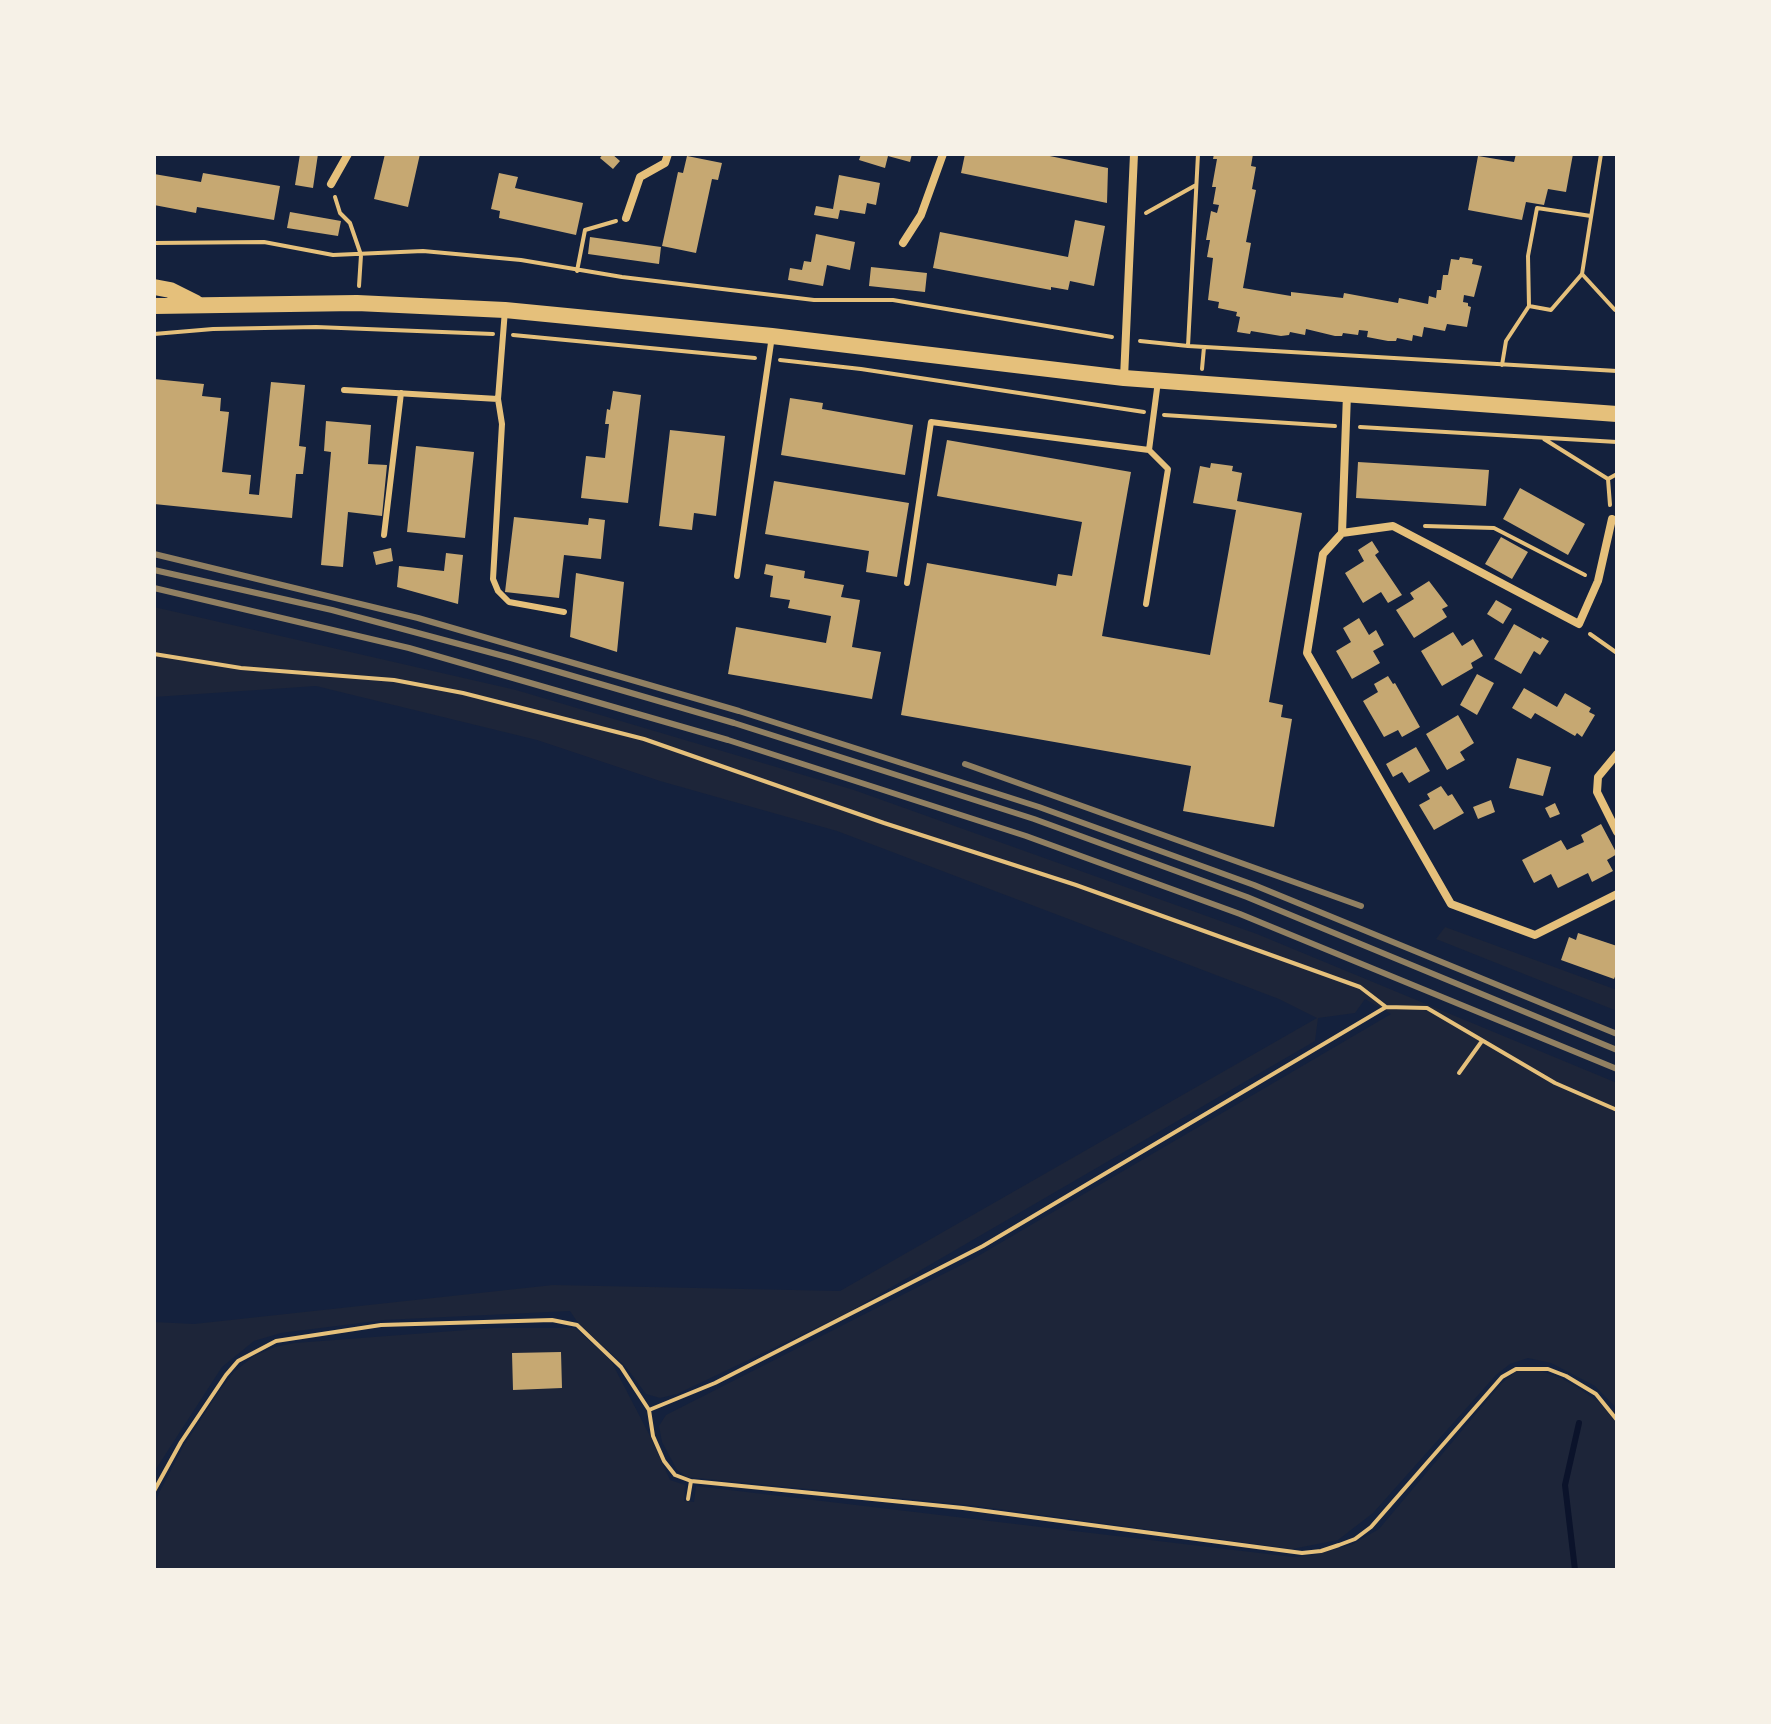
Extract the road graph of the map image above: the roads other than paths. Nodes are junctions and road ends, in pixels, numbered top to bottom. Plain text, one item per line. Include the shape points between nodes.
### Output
1 (348, 154) edge
2 (668, 154) edge
3 (943, 154) edge
4 (1134, 154) edge
5 (331, 184) road end
6 (626, 218) road end
7 (903, 243) dead end
8 (154, 287) edge
9 (198, 304) junction
10 (154, 306) edge
11 (505, 310) junction
12 (772, 336) junction
13 (1124, 378) junction
14 (1158, 381) junction
15 (344, 390) dead end
16 (401, 393) junction
17 (1347, 394) junction
18 (498, 399) junction
19 (1617, 414) edge
20 (1149, 450) junction
21 (1612, 519) road end
22 (1342, 533) junction
23 (384, 535) dead end
24 (737, 576) dead end
25 (907, 583) dead end
26 (1146, 604) dead end
27 (564, 612) dead end
28 (1617, 754) edge
29 (1617, 832) edge
30 (1617, 894) edge

1 - 5 street
2 - 6 street via 665,163 640,177
3 - 7 street via 921,215
4 - 13 street
8 - 9 main road
9 - 10 main road
9 - 11 main road via 357,303
11 - 12 main road
11 - 18 lane
12 - 13 main road
12 - 24 lane
13 - 14 main road
14 - 17 main road
14 - 20 lane
15 - 16 lane
16 - 18 lane
16 - 23 lane
17 - 19 main road
17 - 22 street
18 - 27 lane via 502,424 493,579 509,602
20 - 25 lane via 931,422
20 - 26 lane via 1168,469
21 - 22 street via 1598,581 1579,624 1393,526
22 - 30 street via 1323,554 1307,653 1451,904 1535,935
28 - 29 street via 1598,777 1597,792

